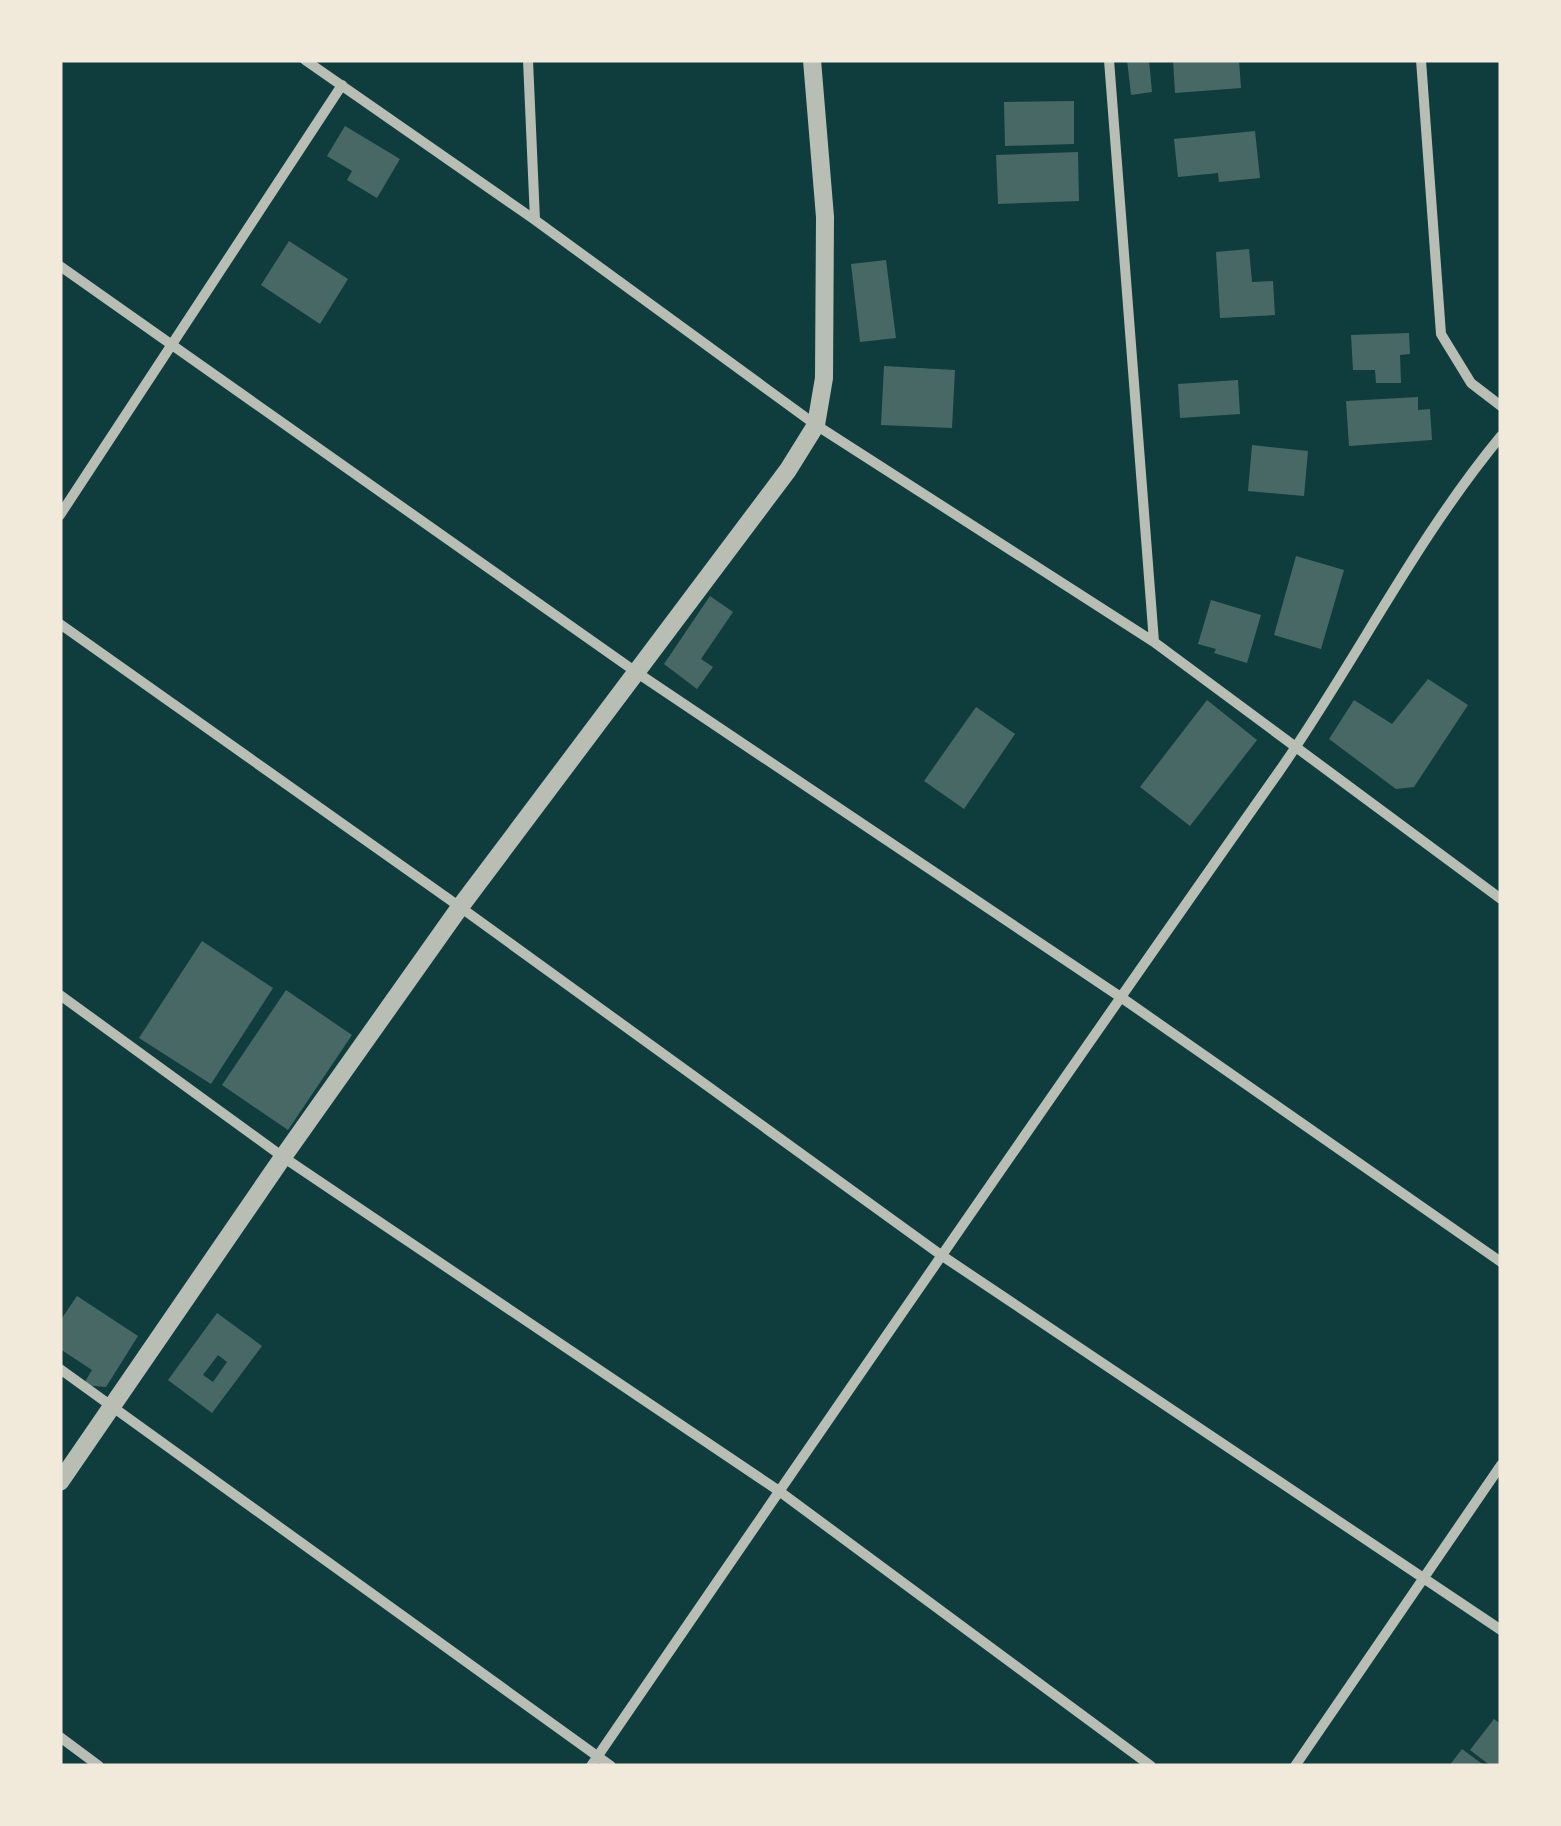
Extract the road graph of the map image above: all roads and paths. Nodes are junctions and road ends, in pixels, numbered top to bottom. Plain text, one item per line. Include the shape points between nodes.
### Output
1 (305, 60) edge
2 (528, 60) edge
3 (812, 60) edge
4 (1109, 60) edge
5 (1421, 60) edge
6 (342, 85) junction
7 (535, 220) junction
8 (60, 266) edge
9 (173, 343) junction
10 (1501, 406) edge
11 (816, 425) junction
12 (1501, 436) edge
13 (60, 515) edge
14 (60, 624) edge
15 (1154, 642) junction
16 (636, 672) junction
17 (1296, 747) junction
18 (1501, 899) edge
19 (460, 907) junction
20 (60, 996) edge
21 (1122, 998) junction
22 (283, 1157) junction
23 (941, 1254) junction
24 (1501, 1262) edge
25 (60, 1369) edge
26 (114, 1406) junction
27 (1501, 1465) edge
28 (60, 1482) edge
29 (779, 1491) junction
30 (1422, 1580) junction
31 (1501, 1630) edge
32 (60, 1738) edge
33 (594, 1761) edge
34 (99, 1766) edge
35 (612, 1766) edge
36 (1150, 1766) edge
37 (1295, 1766) edge

1 - 6 street
2 - 7 street
3 - 11 street via 825,217 824,378
4 - 15 street
5 - 10 street via 1440,334 1471,383
6 - 7 street
6 - 9 street
7 - 11 street
8 - 9 street
9 - 13 street
9 - 16 street
11 - 15 street
11 - 16 street
12 - 17 street via 1446,508
14 - 19 street
15 - 17 street
16 - 19 street
16 - 21 street
17 - 18 street
17 - 21 street
19 - 22 street
19 - 23 street
20 - 22 street
21 - 23 street
21 - 24 street
22 - 26 street
22 - 29 street
23 - 29 street
23 - 30 street
25 - 26 street
26 - 28 street
26 - 33 street
27 - 30 street
29 - 33 street
29 - 36 street
30 - 31 street
30 - 37 street
32 - 34 street
33 - 35 street

